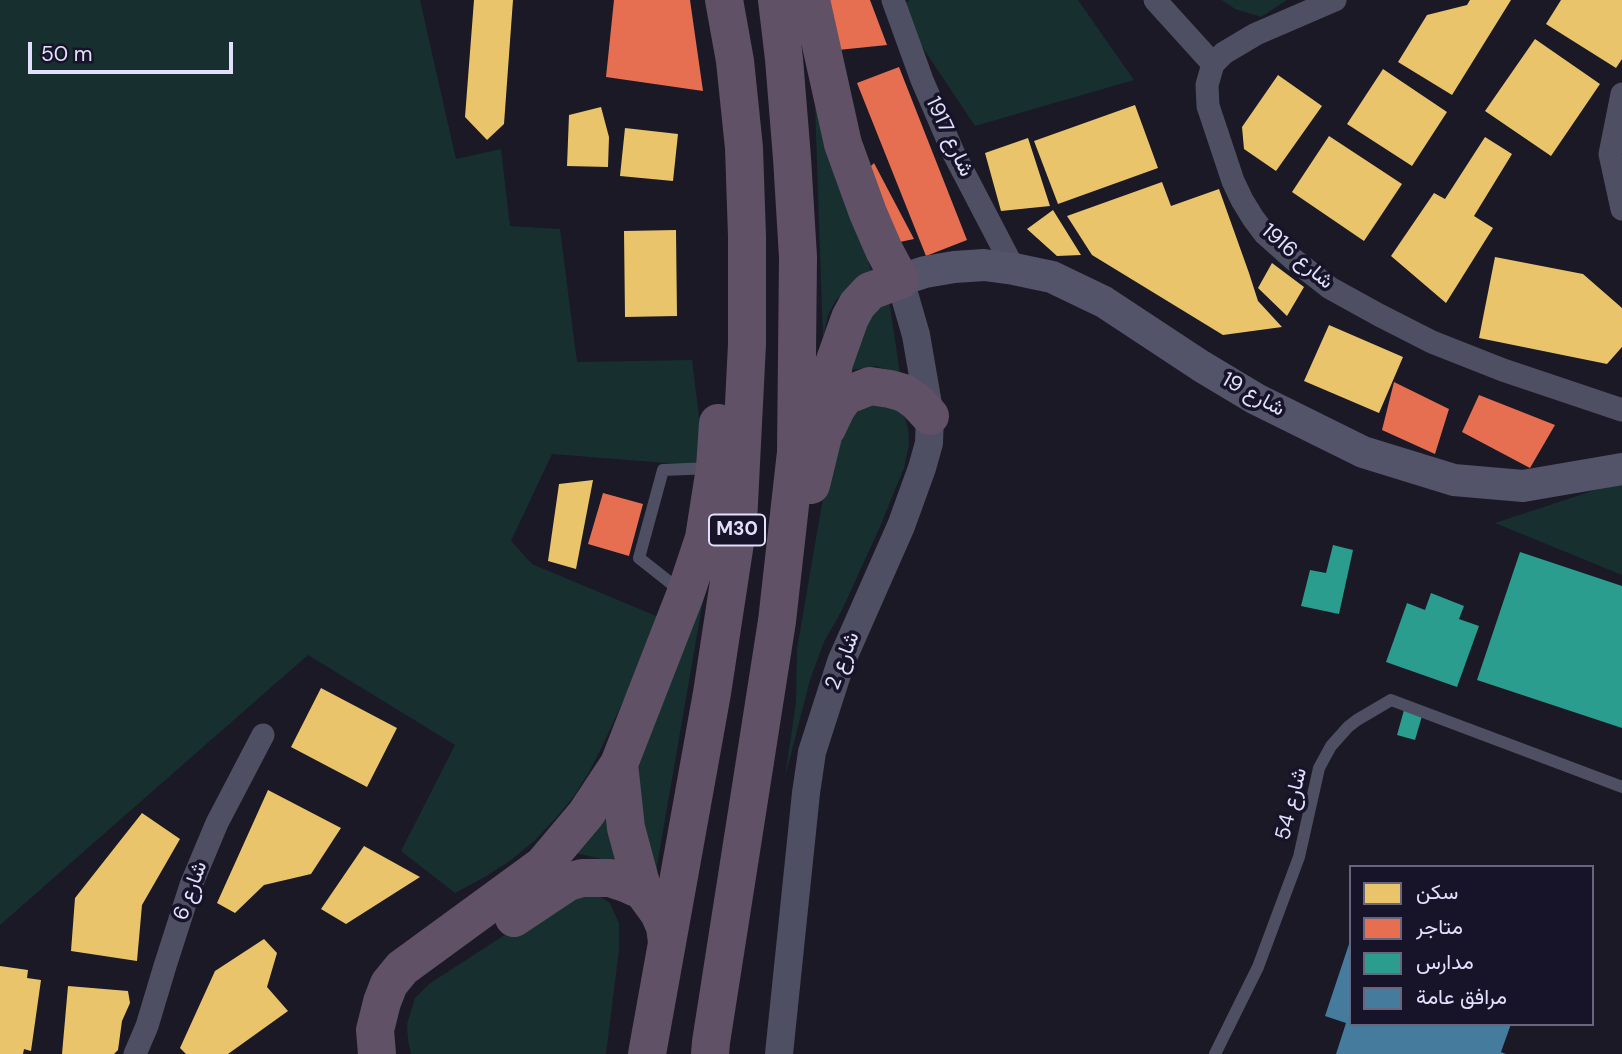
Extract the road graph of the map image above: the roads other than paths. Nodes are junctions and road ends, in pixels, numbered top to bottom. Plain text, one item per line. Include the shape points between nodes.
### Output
1 (724, 0) edge
2 (777, 0) edge
3 (811, 0) edge
4 (893, 0) edge
5 (1155, 0) edge
6 (1335, 0) edge
7 (1213, 64) junction
8 (1622, 94) edge
9 (1622, 209) edge
10 (747, 236) junction
11 (1014, 269) junction
12 (900, 280) junction
13 (1622, 410) edge
14 (930, 416) junction
15 (823, 436) junction
16 (715, 468) junction
17 (1622, 469) edge
18 (685, 594) junction
19 (776, 621) junction
20 (263, 735) dead end
21 (618, 764) junction
22 (1622, 787) edge
23 (643, 891) junction
24 (667, 943) junction
25 (135, 1054) edge
26 (377, 1054) edge
27 (400, 1054) edge
28 (647, 1054) edge
29 (710, 1054) edge
30 (779, 1054) edge
31 (1215, 1054) edge

1 - 10 highway, M30 via 744,148
2 - 19 highway, M30 via 798,257 796,452
3 - 12 highway via 843,144 868,214
4 - 11 street, شارع 1917 via 953,152
5 - 7 street
6 - 7 street via 1256,34
7 - 13 street, شارع 1916 via 1208,106 1233,181 1265,234 1293,259 1330,288 1433,342
8 - 9 street via 1609,153
10 - 16 highway via 725,304
10 - 24 highway, M30 via 738,523
11 - 12 main road, شارع 19 via 954,267
11 - 17 main road, شارع 19 via 1052,277 1104,302 1256,399 1363,452 1454,480 1523,486
12 - 14 street, شارع 2 via 916,335
12 - 15 highway via 870,291 850,318 834,363
14 - 15 highway via 904,393 870,386 845,396
14 - 30 street, شارع 2 via 922,468 841,662 812,752
15 - 19 highway
16 - 18 highway via 704,538
16 - 18 lane via 663,470 639,558
18 - 21 highway
19 - 29 highway, M30
20 - 25 street, شارع 6 via 191,885
21 - 23 highway via 626,828
21 - 26 highway via 586,814 543,865 402,968 382,1002 375,1030
22 - 31 lane, شارع 54 via 1391,700 1357,720 1331,746 1319,768 1299,857 1258,967
23 - 24 highway via 659,914
23 - 27 highway via 596,877 556,889 422,980 403,1010
24 - 28 highway, M30

